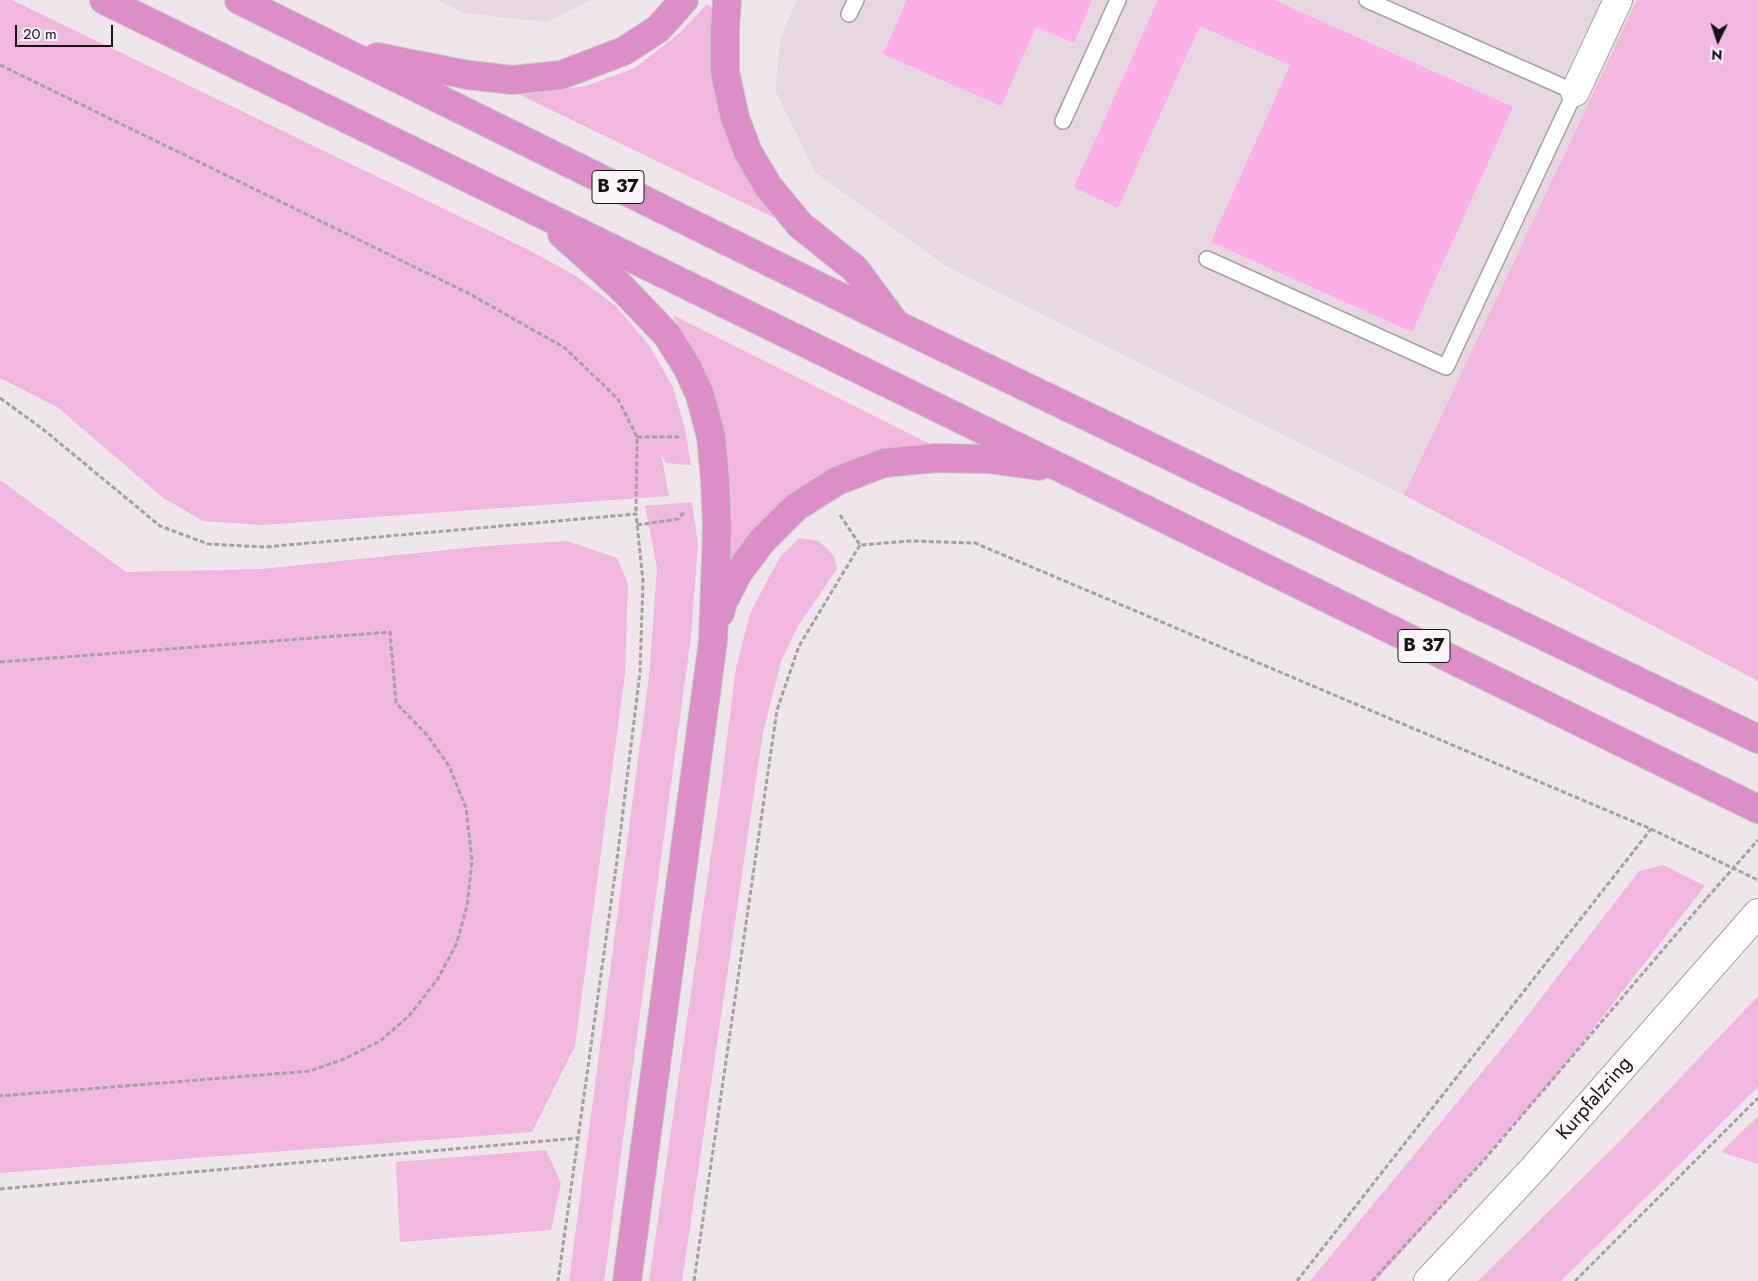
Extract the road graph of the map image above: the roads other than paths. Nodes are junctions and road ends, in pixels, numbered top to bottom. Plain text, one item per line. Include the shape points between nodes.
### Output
1 (104, 0) edge
2 (239, 0) edge
3 (684, 0) edge
4 (727, 0) edge
5 (1118, 0) edge
6 (1367, 0) edge
7 (1618, 0) edge
8 (340, 50) junction
9 (1575, 92) junction
10 (1063, 121) dead end
11 (536, 211) junction
12 (1206, 259) dead end
13 (895, 324) junction
14 (1090, 482) junction
15 (713, 641) junction
16 (1758, 740) edge
17 (1758, 809) edge
18 (1755, 916) edge
19 (627, 1281) edge
20 (1428, 1281) edge

1 - 11 highway, B 37
2 - 8 highway, B 37
3 - 8 highway, B 37 via 658,29 624,51 561,75 512,80 468,75
4 - 13 highway via 725,72 735,118 748,152 768,186 800,225 855,269
5 - 10 lane
6 - 9 lane
7 - 9 main road
8 - 13 highway, B 37
9 - 12 lane via 1446,368
11 - 14 highway, B 37
11 - 15 highway, bridge via 620,286 667,335 700,395 711,436 715,480 717,528
13 - 16 highway, B 37
14 - 15 highway, bridge via 1041,466 989,459 936,458 884,463 838,480 796,507 761,542 722,602
14 - 17 highway, B 37
15 - 19 highway
18 - 20 main road, Kurpfalzring via 1533,1170

